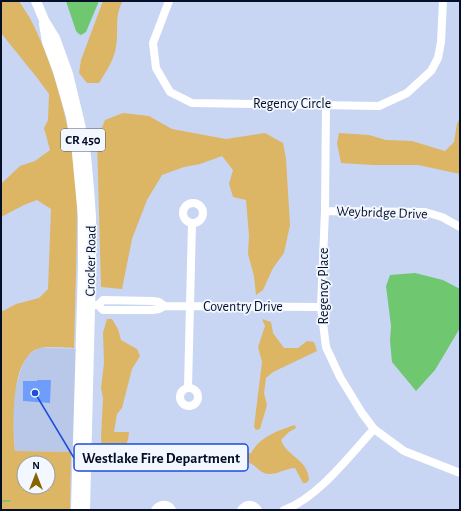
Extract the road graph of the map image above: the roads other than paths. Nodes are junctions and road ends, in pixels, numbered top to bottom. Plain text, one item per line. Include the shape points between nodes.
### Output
1 (36, 1) edge
2 (169, 1) edge
3 (443, 1) edge
4 (44, 20) junction
5 (326, 104) junction
6 (325, 211) junction
7 (192, 223) dead end
8 (460, 227) edge
9 (90, 305) junction
10 (190, 306) junction
11 (321, 307) junction
12 (188, 387) dead end
13 (374, 429) junction
14 (460, 473) edge
15 (76, 510) edge
16 (85, 510) edge
17 (155, 510) edge
18 (172, 510) edge
19 (241, 510) edge
20 (258, 510) edge
21 (284, 510) edge

1 - 4 main road, Crocker Road / CR 450
2 - 5 street, Regency Circle via 153,43 156,68 170,92 192,103
3 - 5 street, Regency Circle via 438,58 431,71 410,91 379,106
4 - 9 main road, Crocker Road / CR 450 via 47,42 68,105 77,153
4 - 9 main road, Crocker Road / CR 450 via 55,38 63,59 78,112 86,156 91,217
5 - 6 street, Regency Place
6 - 8 street, Weybridge Drive via 425,212 442,217
6 - 11 street, Regency Place
7 - 10 street
9 - 10 street, Coventry Drive via 103,310 153,310 165,306
9 - 15 main road, Crocker Road / CR 450
9 - 16 main road, Crocker Road
10 - 11 street, Coventry Drive
10 - 12 street
11 - 13 street, Regency Place via 326,347 340,377
13 - 14 street, Regency Place via 404,451
13 - 21 street via 308,498
17 - 18 street via 165,505
19 - 20 street via 251,505

